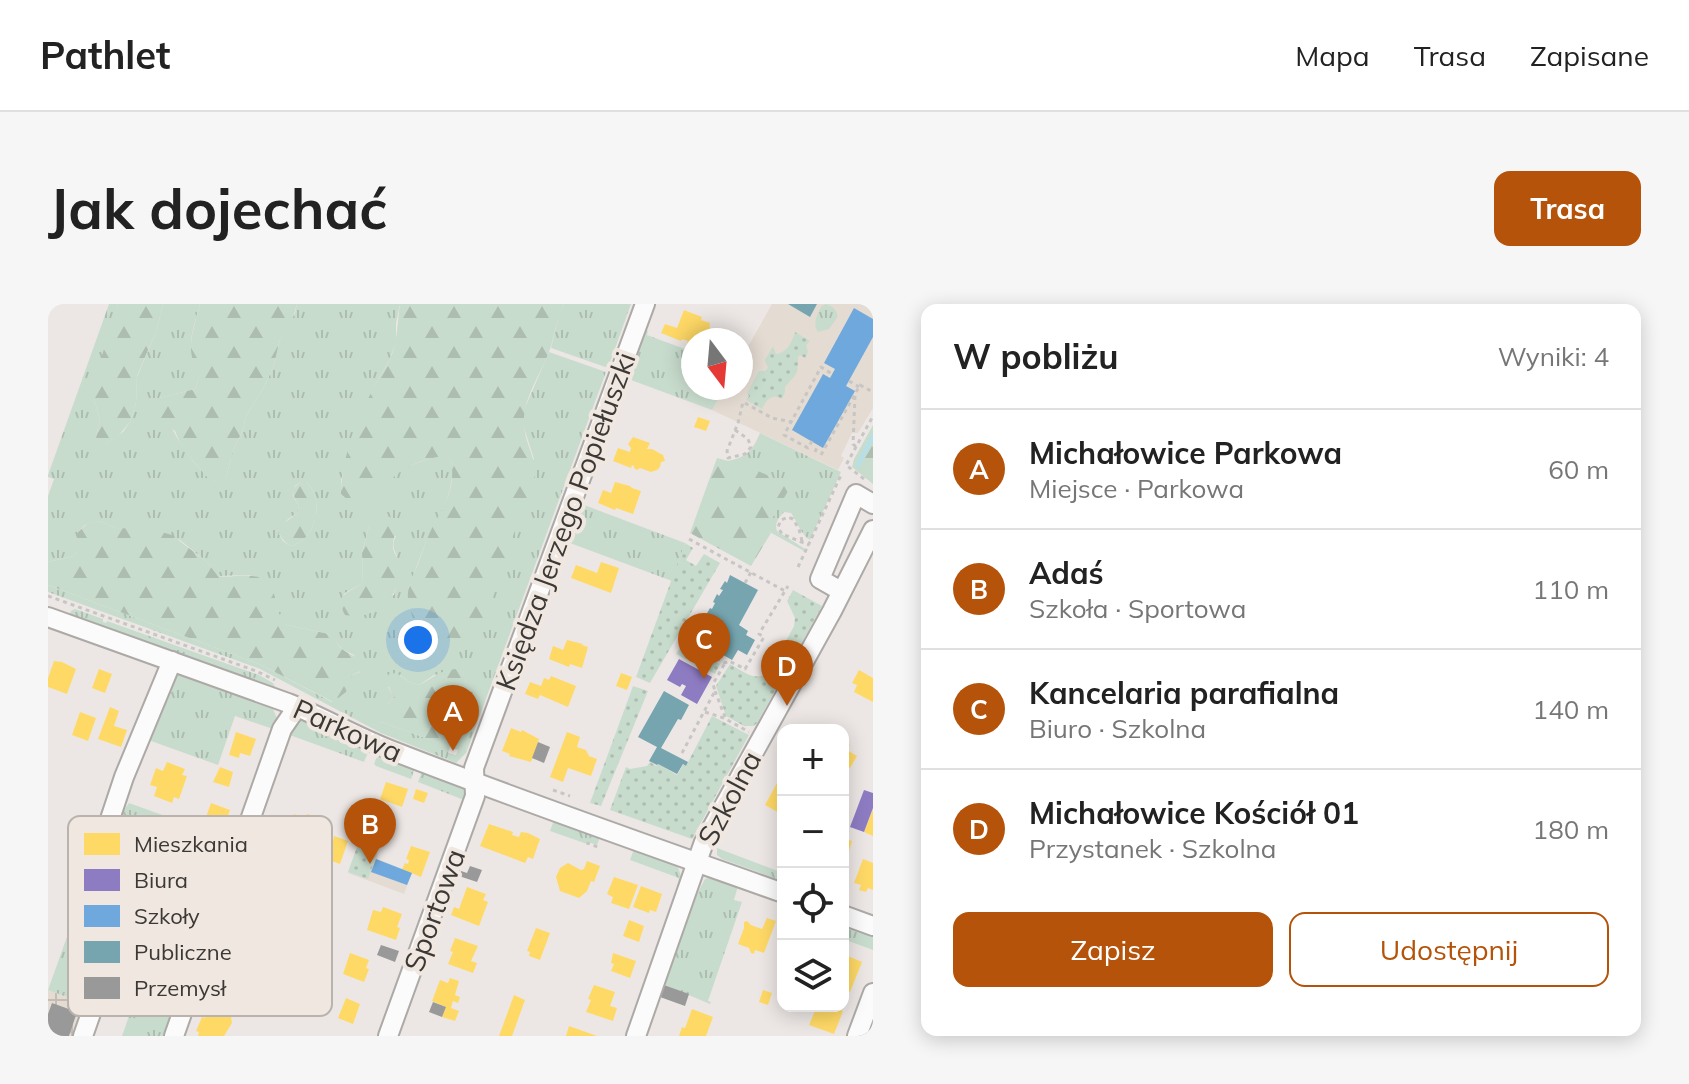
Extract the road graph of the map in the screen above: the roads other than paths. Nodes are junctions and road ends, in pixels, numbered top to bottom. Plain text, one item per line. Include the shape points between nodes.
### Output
1 (645, 304) edge
2 (873, 504) edge
3 (873, 530) edge
4 (841, 591) junction
5 (48, 617) edge
6 (172, 661) junction
7 (297, 707) junction
8 (475, 783) junction
9 (111, 816) edge
10 (251, 816) edge
11 (697, 862) junction
12 (777, 891) edge
13 (849, 917) edge
14 (873, 926) edge
15 (873, 993) edge
16 (90, 1016) edge
17 (181, 1016) edge
18 (83, 1036) edge
19 (174, 1036) edge
20 (388, 1036) edge
21 (636, 1036) edge
22 (857, 1036) edge

1 - 8 street, Księdza Jerzego Popiełuszki via 477,757
2 - 4 street via 856,494 820,579
3 - 4 street, Szkolna
4 - 11 street, Szkolna
5 - 6 street, Parkowa
6 - 7 street, Parkowa
6 - 9 street
7 - 8 street, Parkowa
7 - 10 street via 282,729
8 - 11 street, Parkowa
8 - 20 street, Sportowa via 472,806
11 - 12 street, Parkowa
11 - 21 street, Szkolna
13 - 14 street
15 - 22 street
16 - 18 street
17 - 19 street

